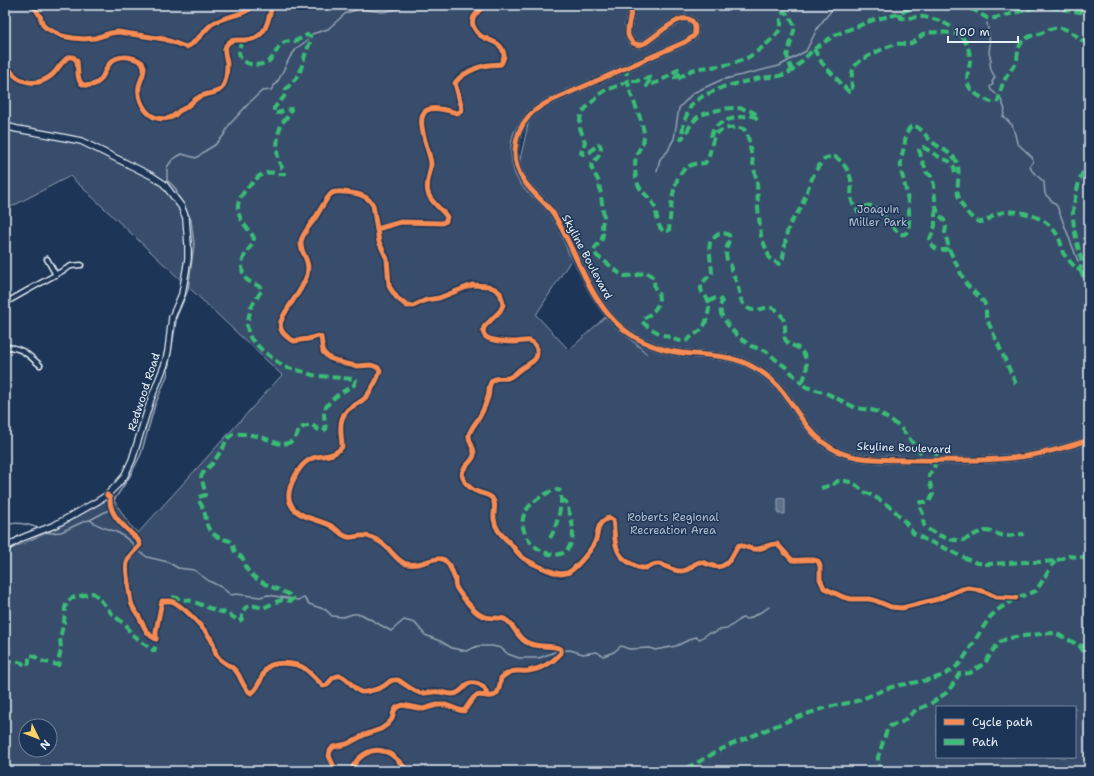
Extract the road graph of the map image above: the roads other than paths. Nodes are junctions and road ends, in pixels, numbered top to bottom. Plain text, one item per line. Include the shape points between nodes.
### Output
1 (633, 5) edge
2 (5, 126) edge
3 (47, 259) dead end
4 (81, 265) dead end
5 (56, 275) junction
6 (5, 303) edge
7 (5, 347) edge
8 (40, 366) dead end
9 (1089, 440) edge
10 (5, 548) edge

1 - 9 main road, Skyline Boulevard via 628,30 629,39 634,43 645,43 681,19 688,19 693,23 696,29 694,36 535,110 518,134 515,150 516,164 521,177 553,213 595,297 618,324 630,334 656,347 678,353 729,358 754,367 779,387 818,438 843,454 893,460 994,459 1043,453
2 - 10 main road, Redwood Road via 81,141 164,184 181,206 186,218 188,259 182,294 172,317 165,364 124,477 98,501
3 - 5 street
4 - 5 street via 72,266
5 - 6 street
7 - 8 street via 21,350

